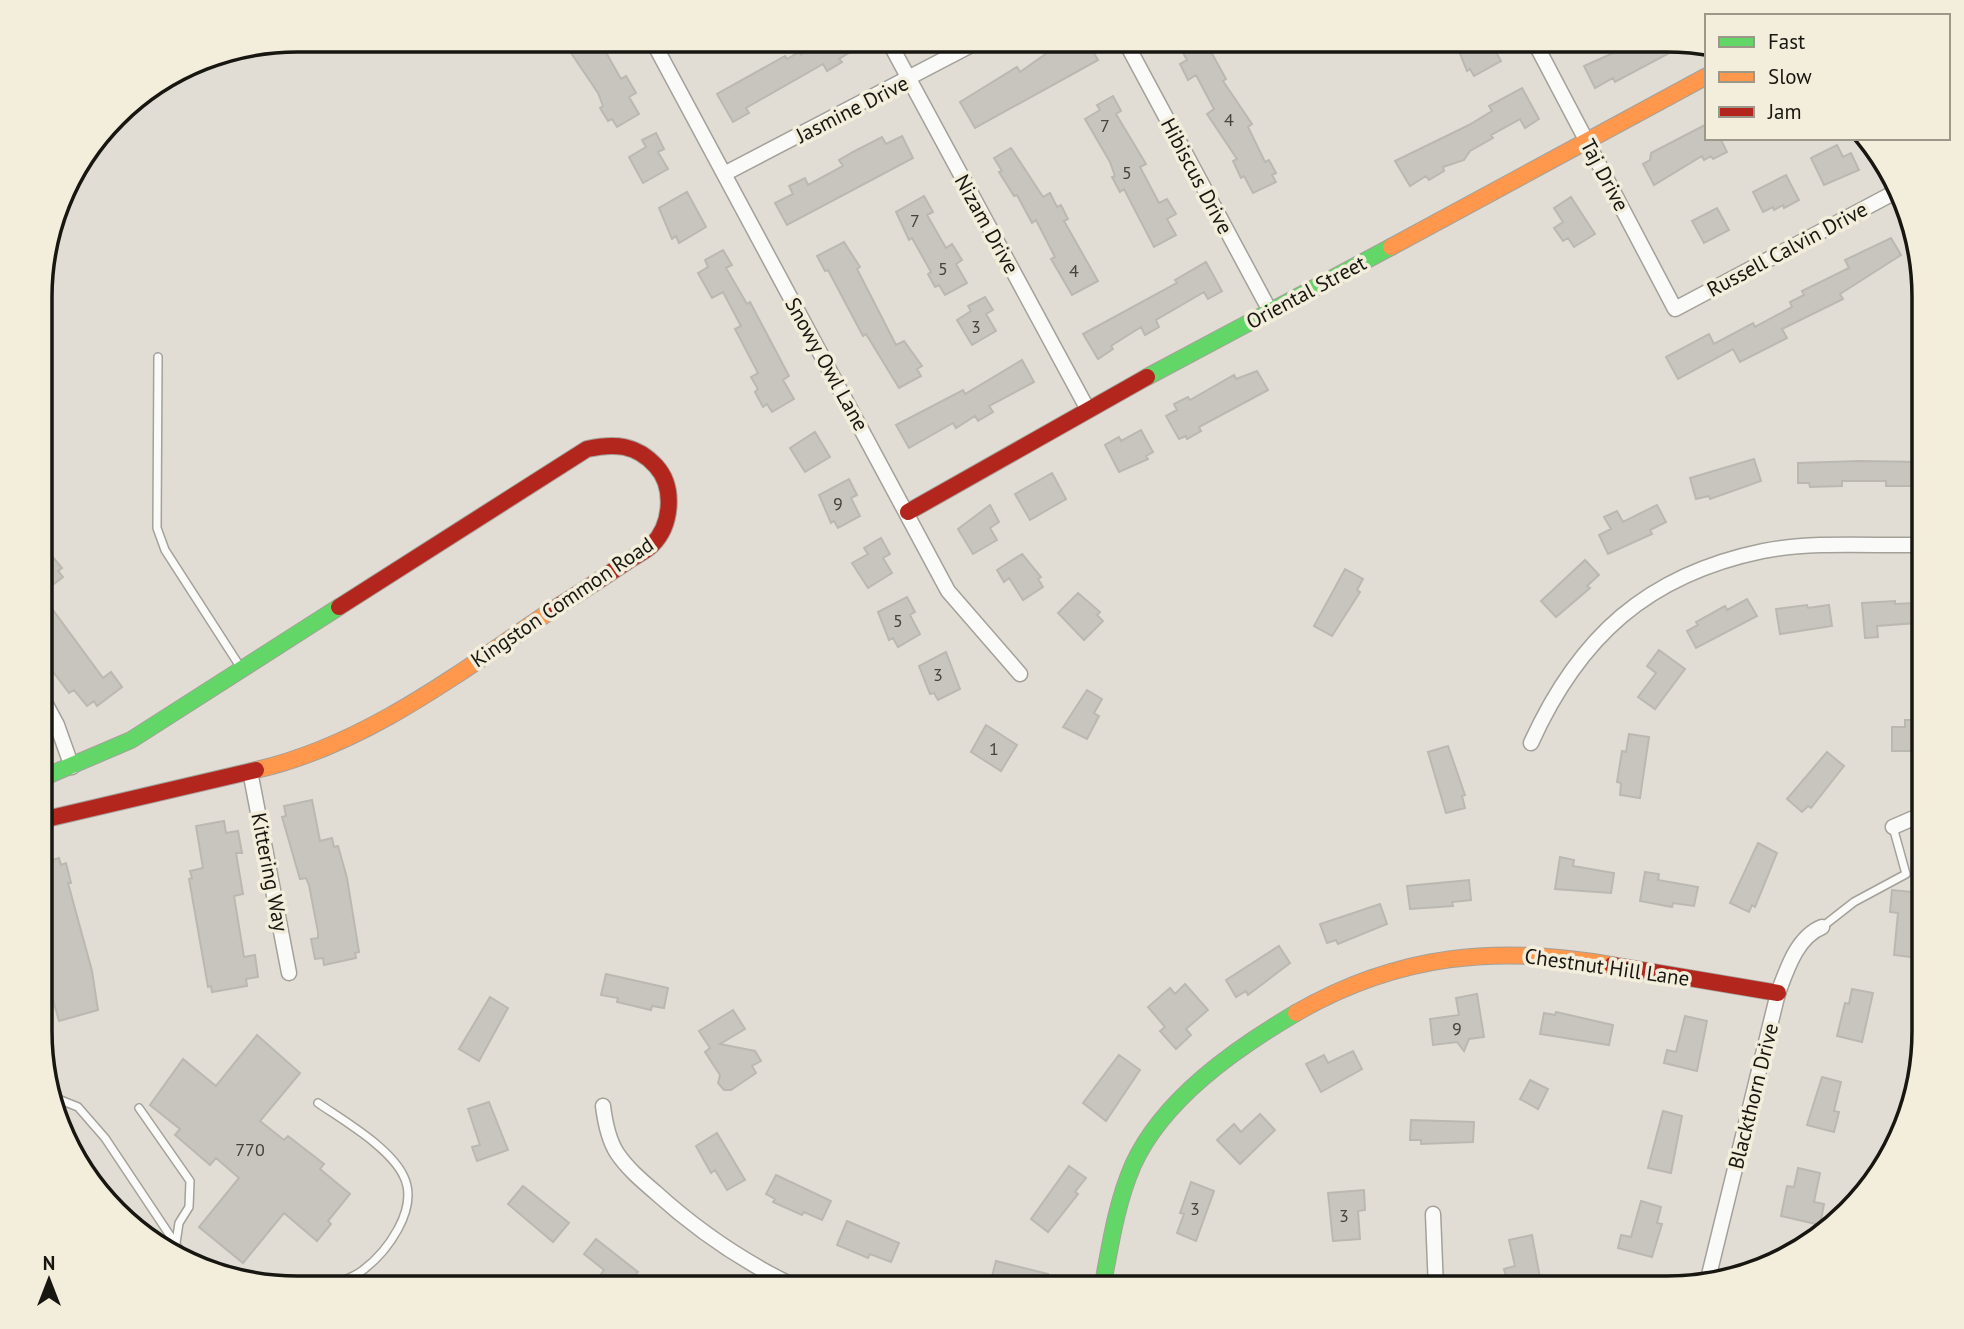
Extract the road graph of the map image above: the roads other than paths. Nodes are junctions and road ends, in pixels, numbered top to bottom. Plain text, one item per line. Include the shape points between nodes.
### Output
1 (659, 52) edge
2 (894, 52) edge
3 (957, 52) edge
4 (1131, 52) edge
5 (1540, 52) edge
6 (1705, 77) edge
7 (908, 79) junction
8 (1588, 143) junction
9 (724, 174) junction
10 (1889, 195) edge
11 (1675, 309) joint
12 (1270, 312) junction
13 (158, 357) dead end
14 (1087, 408) junction
15 (908, 512) junction
16 (1911, 545) edge
17 (242, 669) junction
18 (1020, 674) dead end
19 (52, 715) edge
20 (1531, 743) dead end
21 (72, 767) junction
22 (250, 771) junction
23 (52, 774) edge
24 (52, 818) edge
25 (1911, 819) edge
26 (1893, 827) joint
27 (1822, 927) joint
28 (289, 973) dead end
29 (1778, 993) junction
30 (63, 1101) edge
31 (318, 1102) dead end
32 (603, 1106) dead end
33 (139, 1108) dead end
34 (1433, 1214) dead end
35 (176, 1244) joint
36 (1710, 1272) edge
37 (1104, 1276) edge
38 (1435, 1276) edge
39 (349, 1277) edge
40 (774, 1277) edge

1 - 9 street, Snowy Owl Lane
2 - 7 street, Nizam Drive
3 - 7 street, Jasmine Drive
4 - 12 street, Hibiscus Drive
5 - 8 street, Taj Drive
6 - 8 street, Oriental Street
7 - 9 street, Jasmine Drive
7 - 14 street, Nizam Drive
8 - 11 street, Taj Drive
8 - 12 street, Oriental Street
9 - 15 street, Snowy Owl Lane
10 - 11 street, Russell Calvin Drive
12 - 14 street, Oriental Street
13 - 17 lane via 157,528 165,550
14 - 15 street, Oriental Street
15 - 18 street, Snowy Owl Lane via 948,592
16 - 20 street via 1765,551 1675,580 1619,615 1583,654 1551,699
17 - 21 street, Kingston Common Road via 131,740
17 - 22 street, Kingston Common Road via 587,449 614,444 632,448 654,463 664,478 670,504 667,522 645,550 352,738
19 - 21 street
21 - 23 street, Kingston Common Road
22 - 24 street, Kingston Common Road
22 - 28 street, Kittering Way
25 - 26 street
26 - 27 lane via 1906,874 1854,902
27 - 29 street, Blackthorn Drive via 1808,933
29 - 36 street, Blackthorn Drive
29 - 37 street, Chestnut Hill Lane via 1556,956 1456,957 1365,977 1272,1027 1196,1086 1158,1124 1133,1164
30 - 35 lane via 78,1107 105,1138
31 - 39 lane via 377,1146 404,1176 410,1197 382,1253
32 - 40 street via 615,1150 635,1174 686,1221
33 - 35 lane via 190,1181 189,1207 179,1223
34 - 38 street

